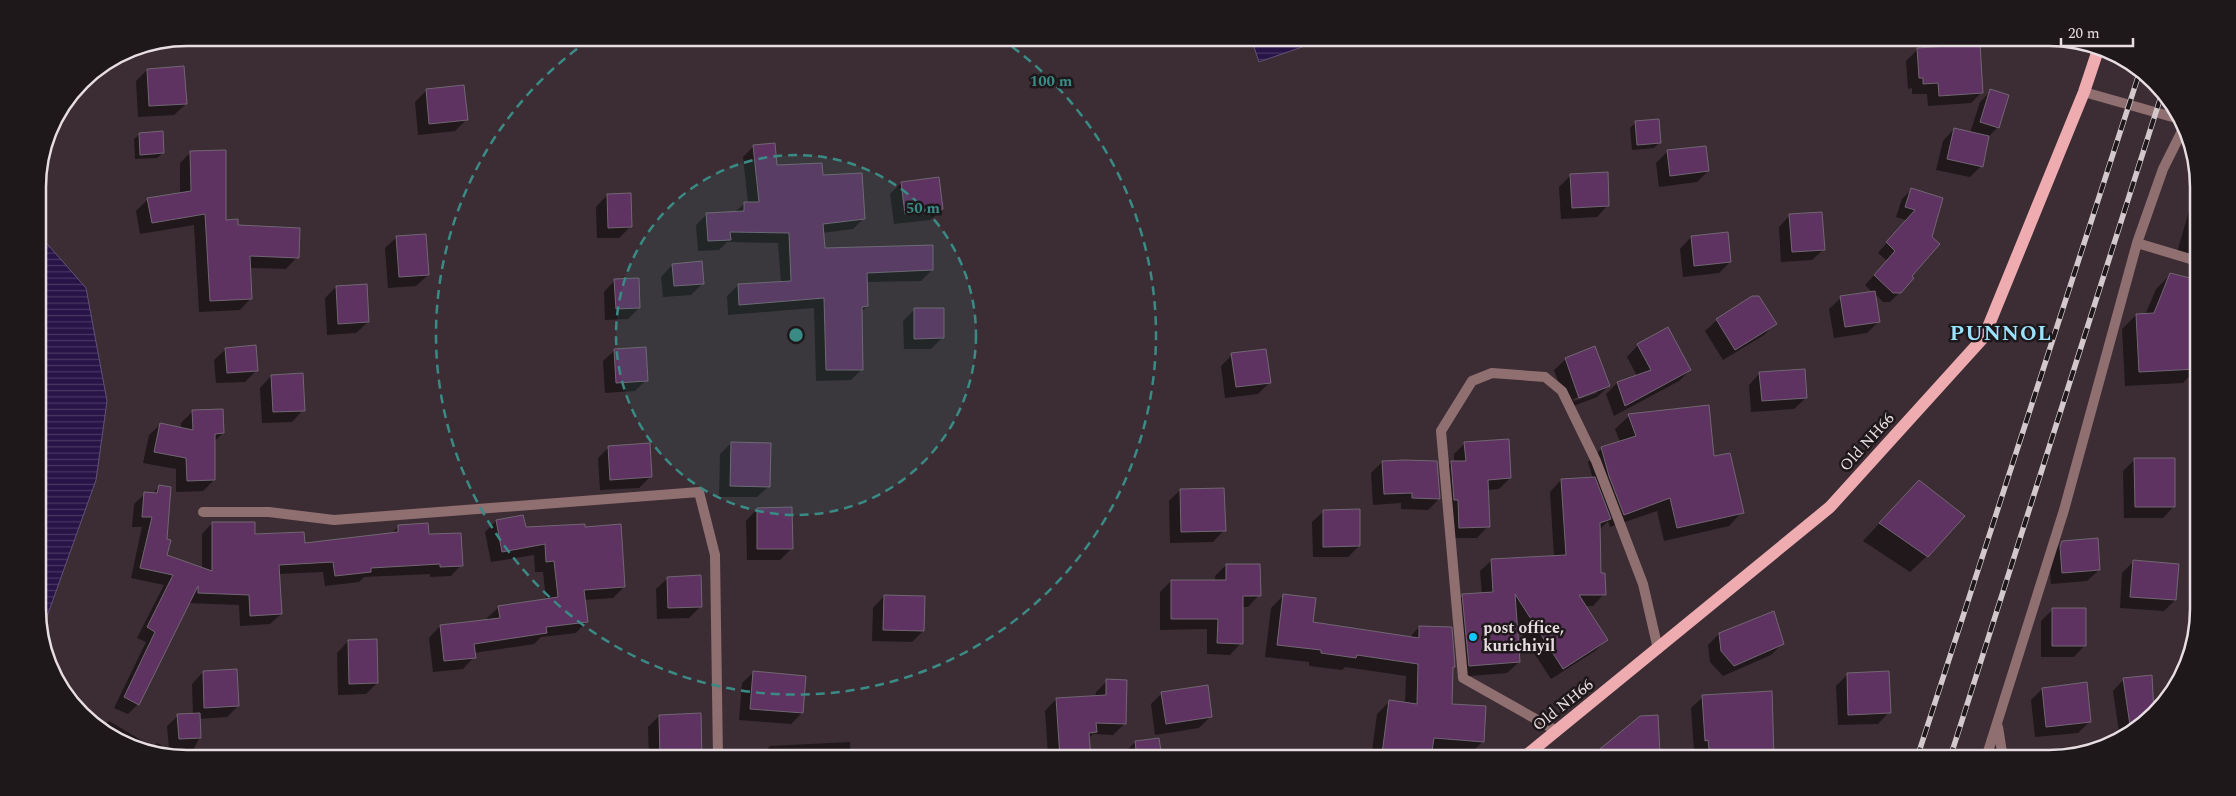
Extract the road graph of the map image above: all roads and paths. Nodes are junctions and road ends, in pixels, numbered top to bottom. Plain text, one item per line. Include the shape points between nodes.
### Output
1 (2096, 55) edge
2 (2084, 92) junction
3 (2170, 116) edge
4 (2179, 135) edge
5 (2137, 243) junction
6 (2190, 259) edge
7 (203, 512) dead end
8 (1658, 649) junction
9 (1997, 723) junction
10 (1557, 731) junction
11 (1534, 749) edge
12 (1989, 749) edge
13 (2001, 749) edge
14 (718, 750) edge

1 - 2 main road, Old NH66
2 - 3 street
2 - 8 main road, Old NH66 via 1984,337 1830,507
4 - 5 street
5 - 6 street
5 - 9 street via 2064,510
7 - 14 street via 269,512 334,520 699,492 716,555
8 - 10 main road, Old NH66
8 - 10 street via 1643,584 1596,462 1562,391 1545,377 1492,373 1472,381 1441,431 1463,678
9 - 12 street
9 - 13 street
10 - 11 main road, Old NH66

